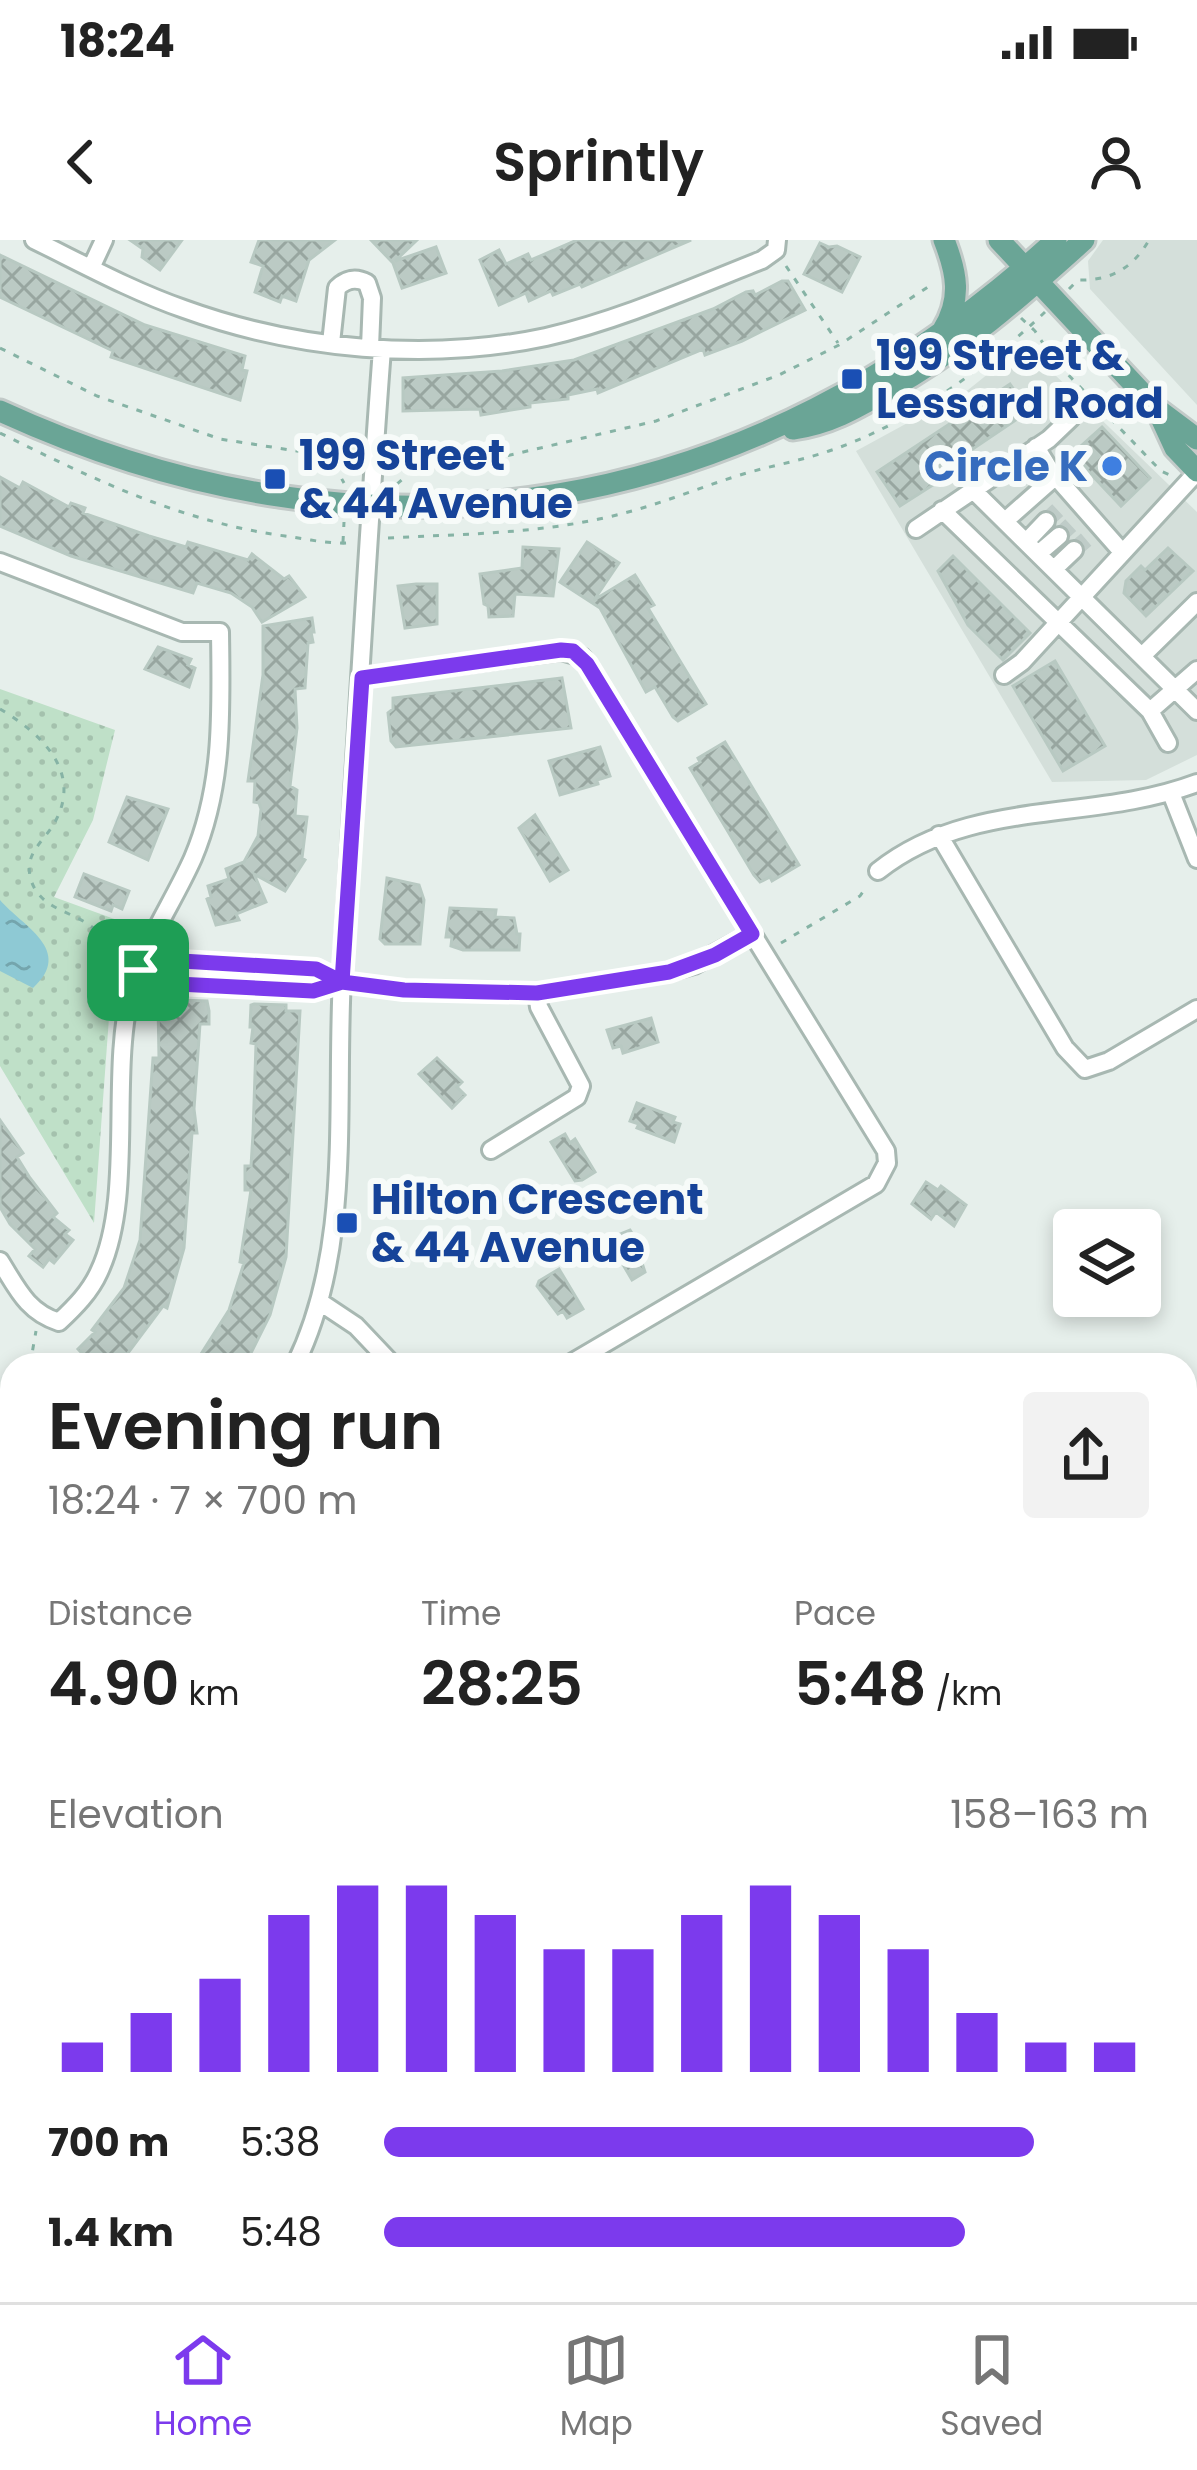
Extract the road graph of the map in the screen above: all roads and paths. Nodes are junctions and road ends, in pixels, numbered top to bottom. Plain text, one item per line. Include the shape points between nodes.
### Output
1 (34, 240) edge
2 (104, 240) edge
3 (944, 240) edge
4 (999, 240) edge
5 (1056, 240) edge
6 (1084, 240) edge
7 (1149, 240) edge
8 (776, 245) edge
9 (91, 268) junction
10 (1032, 275) junction
11 (940, 278) dead end
12 (1078, 280) dead end
13 (1029, 328) dead end
14 (941, 333) junction
15 (331, 343) junction
16 (839, 345) junction
17 (0, 348) edge
18 (376, 348) junction
19 (1157, 409) junction
20 (0, 411) edge
21 (1071, 418) dead end
22 (775, 432) junction
23 (0, 433) edge
24 (1197, 439) edge
25 (1036, 447) junction
26 (1056, 476) junction
27 (1192, 477) edge
28 (972, 489) junction
29 (345, 504) junction
30 (381, 506) junction
31 (942, 510) junction
32 (1005, 521) junction
33 (1046, 521) tunnel mouth
34 (1073, 523) junction
35 (916, 529) dead end
36 (393, 538) dead end
37 (1087, 538) junction
38 (1032, 548) junction
39 (1122, 552) junction
40 (0, 562) edge
41 (1054, 569) junction
42 (1081, 596) junction
43 (1197, 602) edge
44 (1057, 623) junction
45 (1142, 656) junction
46 (1197, 670) edge
47 (1004, 675) dead end
48 (362, 678) junction
49 (1177, 691) junction
50 (0, 709) edge
51 (1150, 711) junction
52 (1197, 711) edge
53 (1168, 743) dead end
54 (1197, 783) edge
55 (1171, 793) junction
56 (939, 835) junction
57 (1197, 859) edge
58 (878, 871) joint
59 (752, 934) junction
60 (764, 953) junction
61 (138, 970) junction
62 (342, 982) junction
63 (537, 993) junction
64 (130, 994) junction
65 (1197, 1009) edge
66 (491, 1150) dead end
67 (0, 1261) edge
68 (320, 1302) junction
69 (40, 1316) junction
70 (32, 1353) edge
71 (300, 1353) edge
72 (382, 1353) edge
73 (588, 1353) edge

1 - 9 street
2 - 9 street
3 - 14 main road via 957,294
4 - 10 main road
5 - 10 main road
6 - 10 main road
7 - 12 path via 1113,276
8 - 16 path
8 - 18 street via 762,260 546,337
9 - 15 street via 198,314
10 - 14 main road
10 - 19 main road
10 - 22 main road via 968,341 843,416
11 - 16 path
13 - 27 path via 1161,471
14 - 22 main road
15 - 18 street
15 - 18 street via 338,288 361,280 372,298
16 - 30 path via 656,421 506,456 424,460
17 - 29 path via 98,396 220,439 329,456 346,486
18 - 30 street
19 - 24 main road
19 - 27 main road
20 - 29 main road via 174,476
21 - 25 street
22 - 30 main road via 589,490
23 - 29 path via 191,518 343,544
25 - 26 street
25 - 28 street
26 - 32 street
26 - 34 street
27 - 39 street
28 - 31 street
28 - 32 street
29 - 30 main road
30 - 36 path
30 - 48 street
31 - 35 street
31 - 44 street
32 - 38 street
33 - 38 street
34 - 37 street
34 - 38 street
37 - 39 street
37 - 41 street
38 - 41 street
39 - 42 street
40 - 61 street via 182,632 220,632 222,735 206,820
41 - 42 street
42 - 44 street
42 - 45 street
43 - 45 street
44 - 47 street
44 - 51 street
45 - 49 street
46 - 49 street
48 - 59 street via 561,650 581,657
48 - 62 street
49 - 51 street
49 - 52 street
50 - 64 path via 44,741 63,774 61,808 32,853 32,880 50,906 101,935 116,982
51 - 53 street
54 - 55 street
55 - 56 street via 1001,816
55 - 57 street
56 - 58 street
56 - 65 street via 1084,1069
58 - 60 path via 860,896
59 - 60 street
59 - 63 street via 669,972
60 - 73 street via 886,1151 883,1173
61 - 62 street via 158,983 313,991
61 - 64 street
62 - 63 street
62 - 68 street via 334,1202
63 - 66 street via 581,1086 577,1097
64 - 69 street via 113,1233 81,1301 59,1322
67 - 69 street
68 - 71 street
68 - 72 street
69 - 70 path

